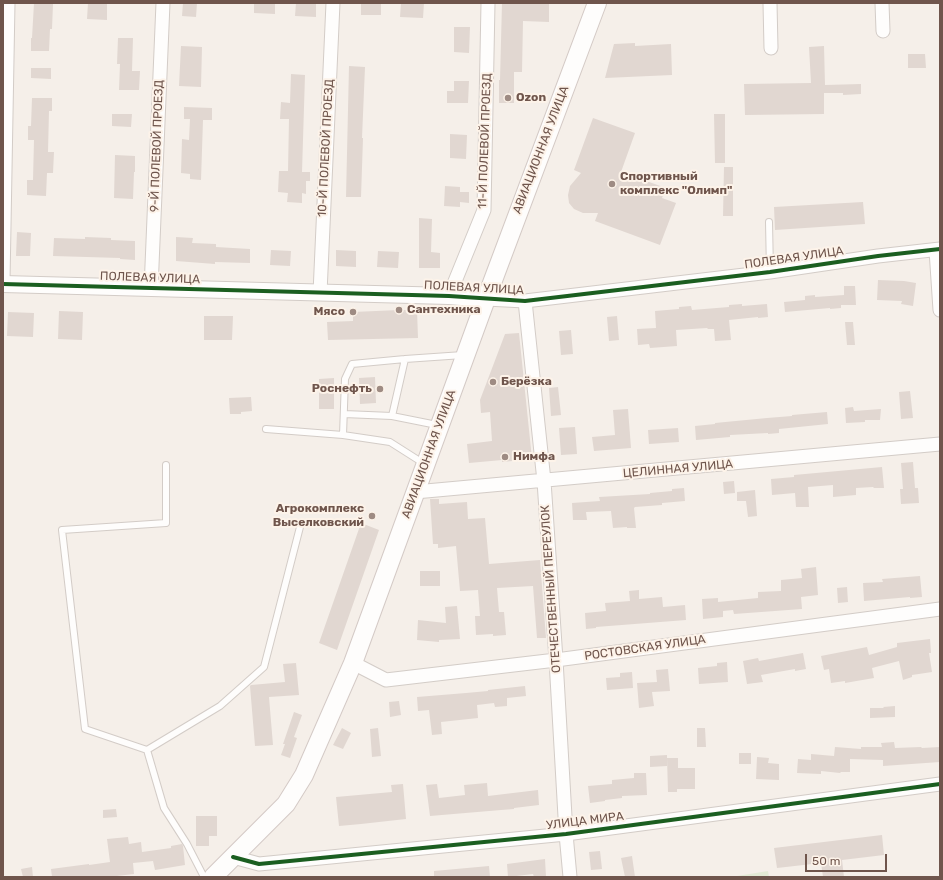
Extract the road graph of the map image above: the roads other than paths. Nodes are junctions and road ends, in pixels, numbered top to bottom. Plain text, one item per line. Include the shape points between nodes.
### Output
1 (8, 3) edge
2 (163, 3) edge
3 (333, 3) edge
4 (488, 3) edge
5 (597, 3) edge
6 (770, 3) edge
7 (882, 3) edge
8 (883, 32) dead end
9 (771, 48) dead end
10 (769, 222) dead end
11 (938, 250) edge
12 (770, 272) junction
13 (3, 283) edge
14 (151, 288) junction
15 (320, 293) junction
16 (449, 296) junction
17 (486, 299) junction
18 (524, 301) junction
19 (940, 310) edge
20 (465, 355) junction
21 (405, 359) junction
22 (344, 414) junction
23 (392, 416) junction
24 (440, 426) junction
25 (266, 429) dead end
26 (344, 435) junction
27 (940, 444) edge
28 (425, 464) junction
29 (166, 465) dead end
30 (544, 481) junction
31 (415, 492) junction
32 (300, 527) dead end
33 (940, 609) edge
34 (556, 660) junction
35 (353, 663) junction
36 (147, 750) junction
37 (940, 784) edge
38 (566, 834) junction
39 (233, 857) junction
40 (204, 877) edge
41 (214, 877) edge
42 (570, 877) edge

1 - 13 street
2 - 14 street, 9-Й ПОЛЕВОЙ ПРОЕЗД
3 - 15 street, 10-Й ПОЛЕВОЙ ПРОЕЗД
4 - 16 street, 11-Й ПОЛЕВОЙ ПРОЕЗД via 484,210
5 - 17 main road, АВИАЦИОННАЯ УЛИЦА
6 - 9 street
7 - 8 street
10 - 12 lane
11 - 12 street, ПОЛЕВАЯ УЛИЦА
11 - 19 street
12 - 18 street, ПОЛЕВАЯ УЛИЦА
13 - 14 street, ПОЛЕВАЯ УЛИЦА
14 - 15 street, ПОЛЕВАЯ УЛИЦА
15 - 16 street, ПОЛЕВАЯ УЛИЦА
16 - 17 street, ПОЛЕВАЯ УЛИЦА
17 - 18 street, ПОЛЕВАЯ УЛИЦА
17 - 20 main road, АВИАЦИОННАЯ УЛИЦА
18 - 30 street, ОТЕЧЕСТВЕННЫЙ ПЕРЕУЛОК
20 - 21 lane
20 - 24 main road, АВИАЦИОННАЯ УЛИЦА
21 - 22 lane via 352,364 345,379
21 - 23 lane
22 - 23 lane
22 - 26 lane
23 - 24 lane
24 - 28 main road, АВИАЦИОННАЯ УЛИЦА
25 - 26 lane
26 - 28 lane via 390,442
27 - 30 street, ЦЕЛИННАЯ УЛИЦА
28 - 31 main road, АВИАЦИОННАЯ УЛИЦА
29 - 36 lane via 166,523 62,530 85,729
30 - 31 street, ЦЕЛИННАЯ УЛИЦА
30 - 34 street, ОТЕЧЕСТВЕННЫЙ ПЕРЕУЛОК
31 - 35 main road, АВИАЦИОННАЯ УЛИЦА
32 - 36 lane via 264,667 220,706
33 - 34 street, РОСТОВСКАЯ УЛИЦА
34 - 35 street, РОСТОВСКАЯ УЛИЦА via 386,680
34 - 38 street, ОТЕЧЕСТВЕННЫЙ ПЕРЕУЛОК
35 - 39 main road, АВИАЦИОННАЯ УЛИЦА via 301,780 286,804
36 - 40 lane via 164,808
37 - 38 street, УЛИЦА МИРА
38 - 39 street, УЛИЦА МИРА via 258,864
38 - 42 street, ОТЕЧЕСТВЕННЫЙ ПЕРЕУЛОК
39 - 41 main road, АВИАЦИОННАЯ УЛИЦА

